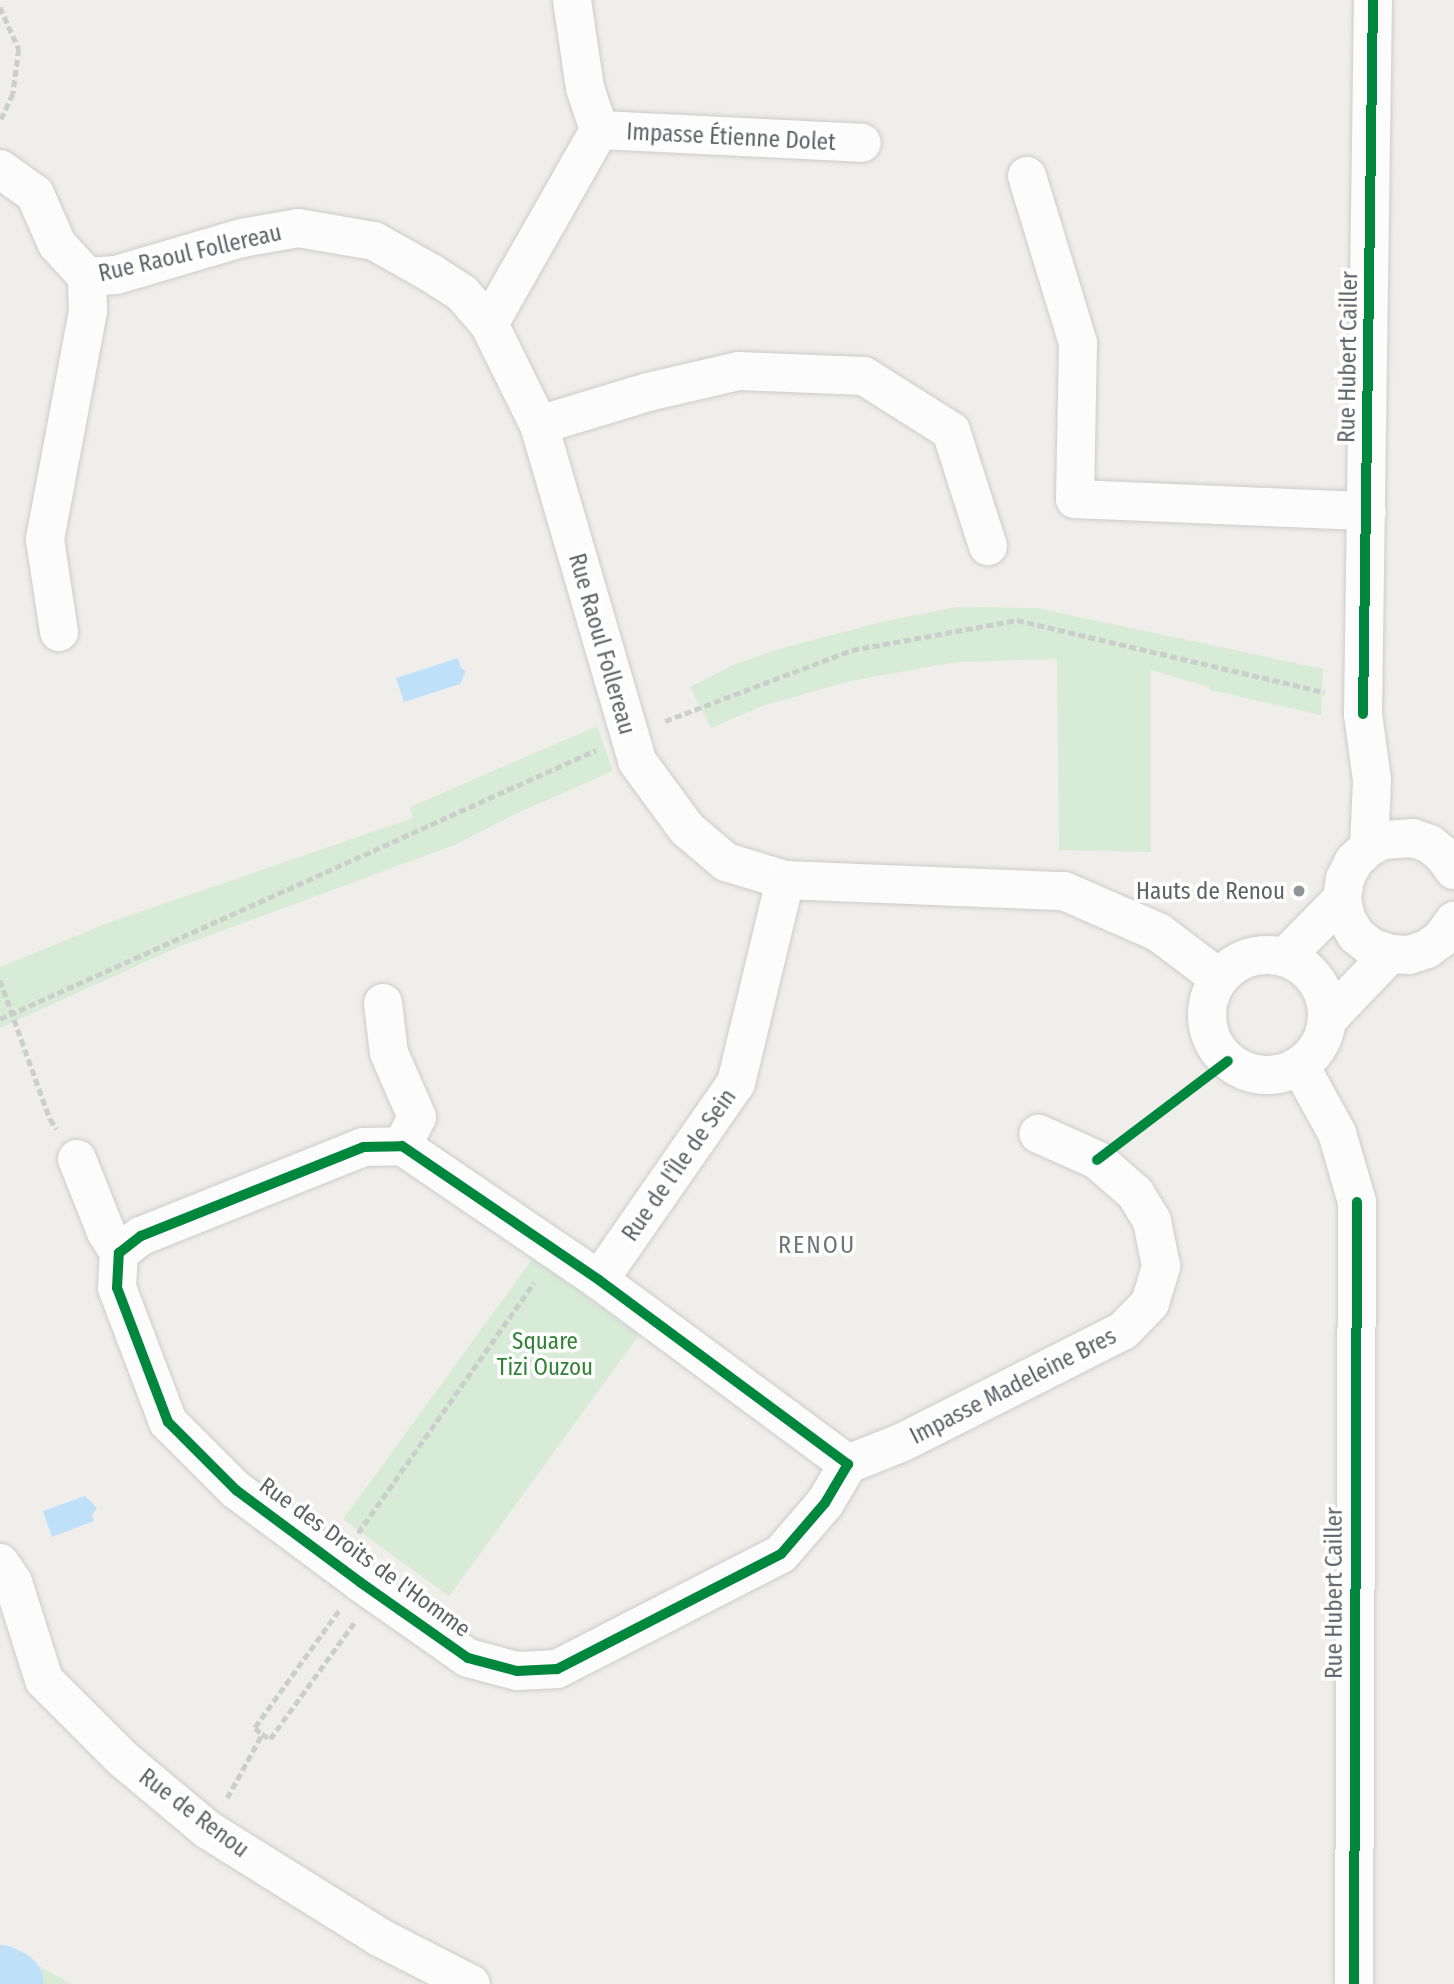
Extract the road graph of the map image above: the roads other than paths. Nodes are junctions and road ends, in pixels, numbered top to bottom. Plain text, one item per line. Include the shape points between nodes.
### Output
1 (572, 0) edge
2 (1373, 0) edge
3 (599, 130) junction
4 (862, 143) dead end
5 (0, 169) edge
6 (1027, 176) dead end
7 (88, 277) junction
8 (489, 324) junction
9 (539, 425) junction
10 (1367, 511) junction
11 (988, 545) dead end
12 (59, 632) dead end
13 (1372, 780) junction
14 (1413, 838) junction
15 (1368, 847) junction
16 (1454, 869) edge
17 (785, 880) junction
18 (1342, 899) junction
19 (1454, 921) edge
20 (1390, 954) junction
21 (1285, 957) junction
22 (1219, 978) junction
23 (383, 1003) dead end
24 (1328, 1019) junction
25 (1300, 1066) junction
26 (1039, 1134) dead end
27 (402, 1146) junction
28 (77, 1159) road end
29 (118, 1253) junction
30 (599, 1280) junction
31 (848, 1464) junction
32 (0, 1563) edge
33 (471, 1984) edge
34 (1354, 1984) edge

1 - 3 street, Impasse Étienne Dolet via 585,88
2 - 10 street, Rue Hubert Cailler
3 - 4 street, Impasse Étienne Dolet
3 - 8 street, Impasse Étienne Dolet
5 - 7 street via 35,194 57,244
6 - 10 street via 1078,342 1075,499
7 - 8 street, Rue Raoul Follereau via 116,275 242,238 298,228 374,241 462,293
7 - 12 street via 88,310 45,539
8 - 9 street, Rue Raoul Follereau
9 - 11 street via 739,371 864,376 951,431
9 - 17 street, Rue Raoul Follereau via 636,761 687,829 726,862
10 - 13 street, Rue Hubert Cailler via 1363,714
13 - 14 street, Rue Hubert Cailler
13 - 15 street, Rue Hubert Cailler
14 - 15 street via 1382,840
14 - 16 street via 1443,855
15 - 18 street via 1354,860
17 - 22 street, Rue Raoul Follereau via 1065,891 1158,932
17 - 30 street, Rue de l'Île de Sein via 736,1083
18 - 20 street via 1356,935
18 - 21 street
19 - 20 street via 1442,939 1427,949 1409,955
20 - 24 street
21 - 22 street via 1249,957
21 - 24 street via 1317,980 1326,998
22 - 25 street via 1207,1012 1216,1047 1228,1061 1263,1075 1282,1074
23 - 27 street via 389,1053 417,1116
24 - 25 street via 1324,1037
25 - 34 street, Rue Hubert Cailler via 1337,1133 1357,1202
26 - 31 street, Impasse Madeleine Bres via 1097,1160 1135,1193 1152,1221 1161,1266 1150,1303 1123,1331 903,1443
27 - 29 street via 363,1147 142,1236
27 - 30 street
28 - 29 street
29 - 31 street, Rue des Droits de l'Homme via 117,1288 168,1422 236,1490 468,1658 517,1671 557,1669 781,1554 825,1503
30 - 31 street
32 - 33 street, Rue de Renou via 13,1582 44,1680 123,1759 208,1830 379,1937

